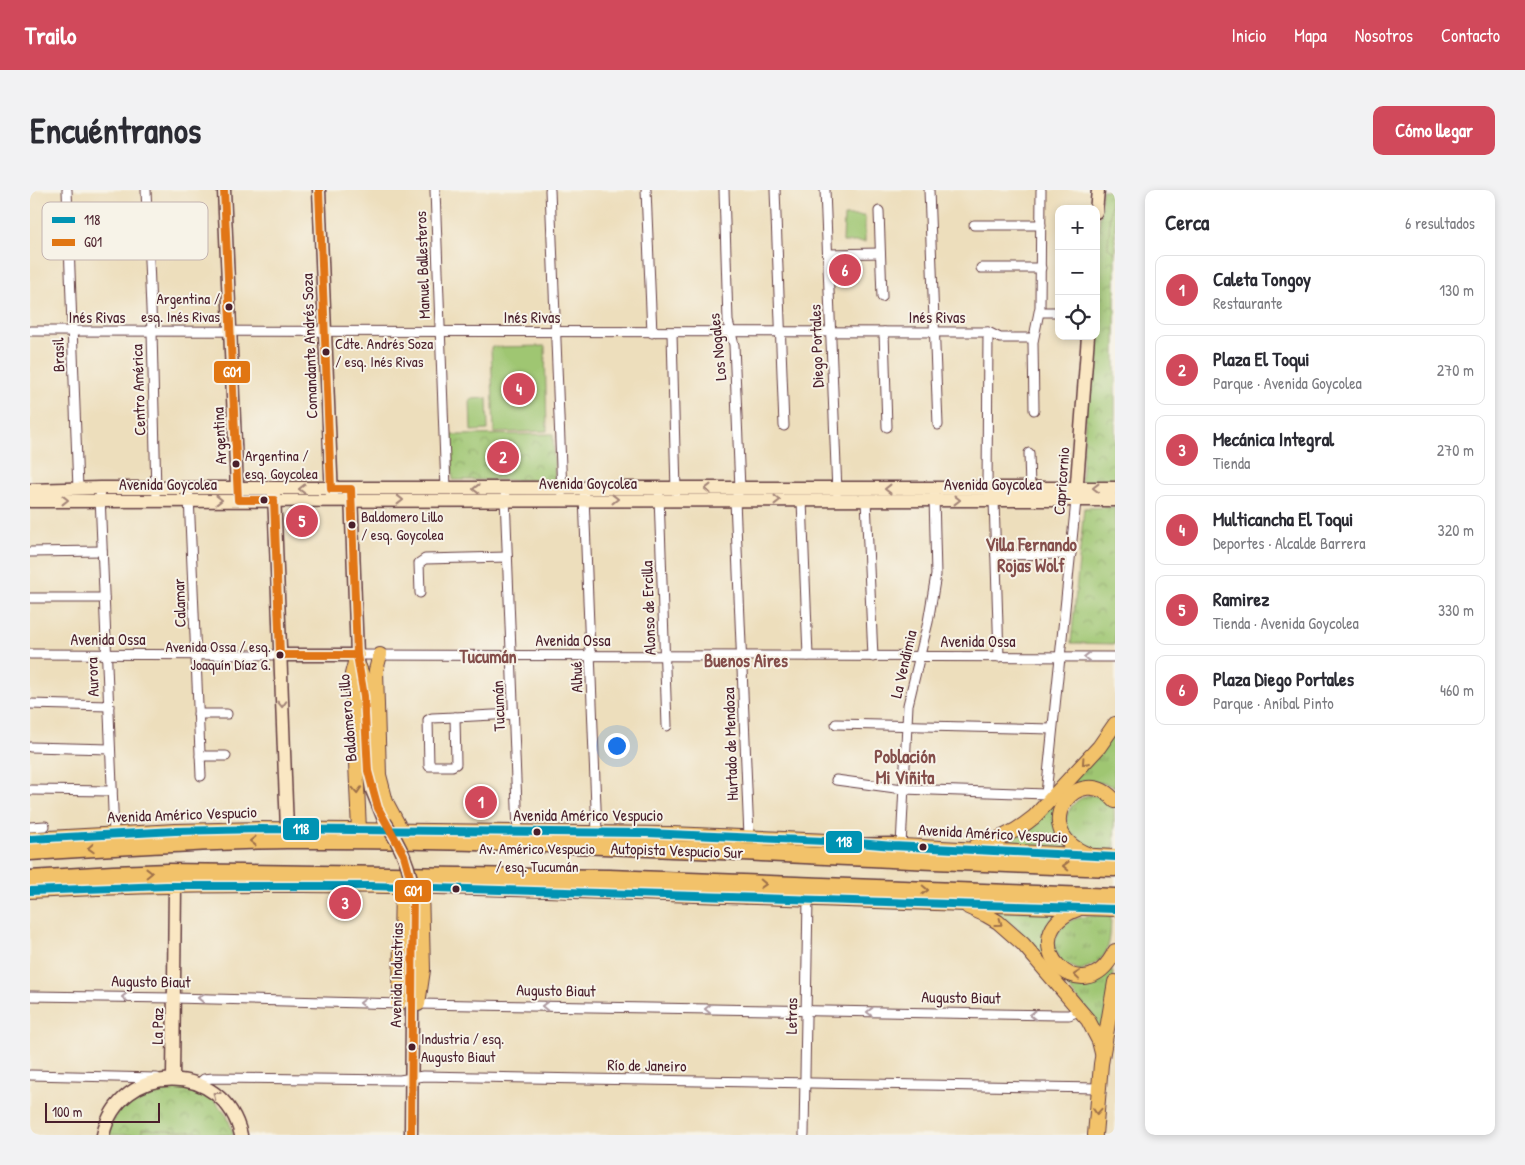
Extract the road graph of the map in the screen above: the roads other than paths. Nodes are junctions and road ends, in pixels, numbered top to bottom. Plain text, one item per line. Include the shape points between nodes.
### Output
1 (224, 190) edge
2 (319, 190) edge
3 (435, 190) edge
4 (550, 190) edge
5 (646, 190) edge
6 (724, 190) edge
7 (775, 190) edge
8 (825, 190) edge
9 (929, 190) edge
10 (1041, 190) edge
11 (1098, 190) edge
12 (1097, 205) edge
13 (879, 211) dead end
14 (974, 225) dead end
15 (1041, 225) junction
16 (880, 253) junction
17 (828, 254) junction
18 (69, 260) edge
19 (149, 260) edge
20 (981, 268) dead end
21 (1041, 268) junction
22 (882, 297) dead end
23 (1040, 312) junction
24 (1055, 312) edge
25 (30, 332) edge
26 (72, 332) junction
27 (152, 332) junction
28 (230, 332) junction
29 (325, 332) junction
30 (440, 332) junction
31 (780, 332) junction
32 (831, 332) junction
33 (884, 332) junction
34 (935, 332) junction
35 (988, 332) junction
36 (556, 333) junction
37 (652, 333) junction
38 (672, 333) junction
39 (731, 333) junction
40 (1034, 338) junction
41 (1088, 340) edge
42 (1034, 410) dead end
43 (938, 425) dead end
44 (784, 426) dead end
45 (887, 427) dead end
46 (1029, 453) dead end
47 (78, 488) junction
48 (987, 488) junction
49 (1115, 488) edge
50 (446, 489) junction
51 (1030, 489) junction
52 (30, 490) edge
53 (100, 494) junction
54 (156, 494) junction
55 (189, 494) junction
56 (238, 494) junction
57 (274, 494) junction
58 (331, 494) junction
59 (351, 494) junction
60 (505, 494) junction
61 (562, 494) junction
62 (584, 494) junction
63 (659, 494) junction
64 (676, 494) junction
65 (737, 494) junction
66 (837, 494) junction
67 (934, 494) junction
68 (1076, 495) junction
69 (802, 500) junction
70 (866, 500) junction
71 (994, 500) junction
72 (1115, 500) edge
73 (30, 501) edge
74 (102, 551) junction
75 (30, 552) edge
76 (1071, 554) junction
77 (996, 555) junction
78 (507, 557) junction
79 (420, 594) dead end
80 (30, 598) edge
81 (104, 598) junction
82 (30, 654) edge
83 (196, 654) junction
84 (280, 655) junction
85 (380, 655) junction
86 (106, 656) junction
87 (511, 656) junction
88 (590, 656) junction
89 (665, 656) junction
90 (742, 656) junction
91 (808, 656) junction
92 (872, 656) junction
93 (920, 657) junction
94 (999, 657) junction
95 (1059, 657) junction
96 (1115, 657) edge
97 (358, 661) junction
98 (30, 704) edge
99 (108, 706) junction
100 (198, 714) junction
101 (227, 714) dead end
102 (514, 714) junction
103 (376, 715) junction
104 (455, 716) junction
105 (836, 724) dead end
106 (1115, 724) edge
107 (667, 726) dead end
108 (907, 726) junction
109 (1052, 729) junction
110 (30, 747) edge
111 (110, 749) junction
112 (200, 756) junction
113 (226, 756) dead end
114 (201, 776) dead end
115 (836, 780) dead end
116 (903, 789) junction
117 (30, 790) edge
118 (112, 790) junction
119 (1115, 801) edge
120 (45, 826) dead end
121 (30, 827) edge
122 (287, 829) junction
123 (359, 830) junction
124 (401, 830) junction
125 (518, 832) junction
126 (597, 833) junction
127 (114, 834) junction
128 (749, 837) junction
129 (30, 839) edge
130 (897, 846) junction
131 (960, 849) junction
132 (30, 852) edge
133 (715, 852) junction
134 (1092, 856) junction
135 (1115, 856) edge
136 (1115, 868) edge
137 (609, 878) junction
138 (30, 879) edge
139 (175, 885) junction
140 (412, 889) junction
141 (30, 891) edge
142 (746, 896) junction
143 (808, 898) junction
144 (1115, 898) edge
145 (955, 903) junction
146 (1081, 908) junction
147 (1115, 909) edge
148 (1115, 951) edge
149 (1115, 982) edge
150 (30, 996) edge
151 (174, 998) junction
152 (409, 1004) junction
153 (806, 1010) junction
154 (1081, 1010) junction
155 (1102, 1053) junction
156 (30, 1075) edge
157 (131, 1077) junction
158 (411, 1078) junction
159 (169, 1079) junction
160 (805, 1082) junction
161 (198, 1084) junction
162 (1098, 1088) junction
163 (134, 1090) junction
164 (103, 1135) edge
165 (242, 1135) edge
166 (410, 1135) edge
167 (804, 1135) edge
168 (1095, 1135) edge

1 - 28 street, Argentina
2 - 29 street, Comandante Andrés Soza
3 - 30 street, Manuel Ballesteros
4 - 36 street
5 - 37 street
6 - 39 street, Los Nogales
7 - 31 street
8 - 17 street, Diego Portales
9 - 34 street
10 - 15 street
11 - 12 street
13 - 16 street
14 - 15 street
15 - 21 street
16 - 17 street
16 - 22 street
17 - 32 street, Diego Portales
18 - 26 street, Brasil
19 - 27 street, Centro América
20 - 21 street
21 - 23 street
23 - 24 street
23 - 40 street
25 - 26 street, Inés Rivas
26 - 27 street, Inés Rivas
26 - 47 street, Brasil
27 - 28 street, Inés Rivas
27 - 54 street, Centro América
28 - 29 street, Inés Rivas
28 - 56 street, Argentina
29 - 30 street, Inés Rivas
29 - 58 street, Comandante Andrés Soza
30 - 36 street, Inés Rivas
30 - 50 street, Manuel Ballesteros
31 - 32 street, Inés Rivas
31 - 39 street, Inés Rivas
31 - 44 street
32 - 33 street, Inés Rivas
32 - 66 street, Diego Portales
33 - 34 street, Inés Rivas
33 - 45 street
34 - 35 street, Inés Rivas
34 - 43 street
35 - 40 street, Inés Rivas via 1000,338
35 - 48 street
36 - 37 street, Inés Rivas
36 - 61 street
37 - 38 street, Inés Rivas
38 - 39 street, Inés Rivas
38 - 64 street
39 - 65 street, Los Nogales via 734,345
40 - 42 street
41 - 68 street, Capricornio
46 - 51 street
47 - 52 street, Avenida Goycolea
47 - 53 street, Avenida Goycolea
48 - 51 street, Avenida Goycolea
48 - 67 street, Avenida Goycolea
48 - 71 street
49 -> 68 street, Avenida Goycolea
50 - 59 street, Avenida Goycolea
60 -> 50 street, Avenida Goycolea
51 - 68 street, Avenida Goycolea
53 - 54 street, Avenida Goycolea
73 -> 53 street, Avenida Goycolea
53 - 74 street, Aurora
54 - 55 street, Avenida Goycolea
55 - 56 street, Avenida Goycolea
55 - 83 street, Calamar
56 - 57 street, Avenida Goycolea
57 - 58 street, Avenida Goycolea
57 - 84 street
58 - 59 street, Avenida Goycolea
59 -> 60 street, Avenida Goycolea
59 - 97 street, Baldomero Lillo
60 - 61 street, Avenida Goycolea
60 - 78 street, Tucumán
61 - 62 street, Avenida Goycolea
62 - 63 street, Avenida Goycolea
62 - 88 street, Alhué
63 - 64 street, Avenida Goycolea
63 - 89 street, Alonso de Ercilla
64 - 65 street, Avenida Goycolea
65 - 66 street, Avenida Goycolea
65 -> 69 street, Avenida Goycolea
65 - 90 street, Hurtado de Mendoza
67 -> 66 street, Avenida Goycolea
66 - 69 street, Avenida Goycolea
66 - 70 street, Avenida Goycolea
67 - 70 street, Avenida Goycolea
67 -> 71 street, Avenida Goycolea
67 - 93 street, La Vendimia via 936,575
68 - 71 street, Avenida Goycolea
68 - 72 street, Avenida Goycolea
68 - 76 street, Capricornio
69 - 91 street
70 - 92 street
71 - 77 street
74 - 75 street
74 - 81 street, Aurora
76 - 77 street
76 - 95 street, Capricornio
77 - 94 street
78 - 79 street via 425,559 419,563
78 - 87 street, Tucumán
80 - 81 street
81 - 86 street, Aurora
82 - 86 street, Avenida Ossa
83 - 84 street, Avenida Ossa
83 - 86 street, Avenida Ossa
83 - 100 street, Calamar
84 - 97 street, Avenida Ossa
84 -> 122 street
85 - 87 street, Avenida Ossa
85 - 97 street, Avenida Ossa
85 - 103 main road via 376,667
86 - 99 street, Aurora
87 - 88 street, Avenida Ossa
87 - 102 street, Tucumán
88 - 89 street, Avenida Ossa
88 - 126 street, Alhué
89 - 90 street, Avenida Ossa
89 - 107 street, Alonso de Ercilla
90 - 91 street, Avenida Ossa
90 - 128 street, Hurtado de Mendoza
91 - 92 street, Avenida Ossa
92 - 93 street, Avenida Ossa
93 - 94 street, Avenida Ossa
93 - 108 street, La Vendimia via 909,700
94 - 95 street, Avenida Ossa
96 -> 95 street, Avenida Ossa
95 - 109 street, Capricornio
97 - 103 main road
97 -> 123 main road via 352,674
97 - 140 street, Baldomero Lillo, bridge via 364,696 369,778 385,822 404,855
98 - 99 street
99 - 111 street, Aurora
100 - 101 street
100 - 112 street, Calamar
102 - 104 street
102 - 125 street, Tucumán
103 - 124 main road via 380,784
104 - 104 street via 428,720 429,766 456,764
105 - 108 street
106 -> 131 main road via 1099,747 1029,821 992,842
108 - 109 street
108 - 116 street, La Vendimia
109 - 116 street, Capricornio via 1046,794
110 - 111 street
111 - 118 street, Aurora
112 - 113 street
112 - 114 street, Calamar
115 - 116 street
116 - 130 street, La Vendimia
117 - 118 street
118 - 127 street, Aurora
119 - 134 main road via 1103,791 1082,789 1069,796 1060,809 1059,825 1066,840
120 - 121 street
122 - 123 main road, Avenida Américo Vespucio
122 - 127 main road, Avenida Américo Vespucio
123 - 124 main road, Avenida Américo Vespucio
124 - 125 main road, Avenida Américo Vespucio
125 - 126 main road, Avenida Américo Vespucio
126 - 128 main road, Avenida Américo Vespucio
127 - 129 main road, Avenida Américo Vespucio
128 - 130 main road, Avenida Américo Vespucio
130 - 131 main road, Avenida Américo Vespucio
130 - 133 highway
131 - 134 main road, Avenida Américo Vespucio
133 -> 132 highway, Autopista Vespucio Sur via 284,840
136 -> 133 highway, Autopista Vespucio Sur
134 - 135 main road, Avenida Américo Vespucio
138 -> 137 highway, Autopista Vespucio Sur via 205,872
137 - 142 highway
137 -> 144 highway, Autopista Vespucio Sur
139 - 140 main road
139 - 141 main road
139 - 151 street, La Paz
140 - 142 main road
140 - 152 main road via 423,970
140 - 152 main road via 400,995
142 - 143 main road
143 - 145 main road
143 - 153 street, Letras
145 - 146 main road
145 -> 154 main road via 986,915 1010,931
146 - 147 main road
148 -> 146 main road via 1103,968 1092,974 1070,974 1057,965 1050,946 1053,929 1063,917
149 - 155 main road
151 -> 150 street, Augusto Biaut
152 -> 151 street, Augusto Biaut
151 - 159 street, La Paz
153 -> 152 street, Augusto Biaut
152 - 158 street, Avenida Industrias
154 -> 153 street, Augusto Biaut via 1065,1015
153 - 160 street, Letras
154 - 155 main road via 1094,1029
155 - 162 main road
156 - 157 street
157 - 159 street
157 - 163 street
158 - 160 street, Río de Janeiro
158 - 161 street, Río de Janeiro via 213,1078
158 - 166 street, Avenida Industrias
159 - 161 street
159 - 163 street
160 - 162 street, Río de Janeiro
160 - 167 street, Letras
165 -> 161 street via 229,1107 215,1093
162 -> 168 main road
163 - 164 street via 113,1110

